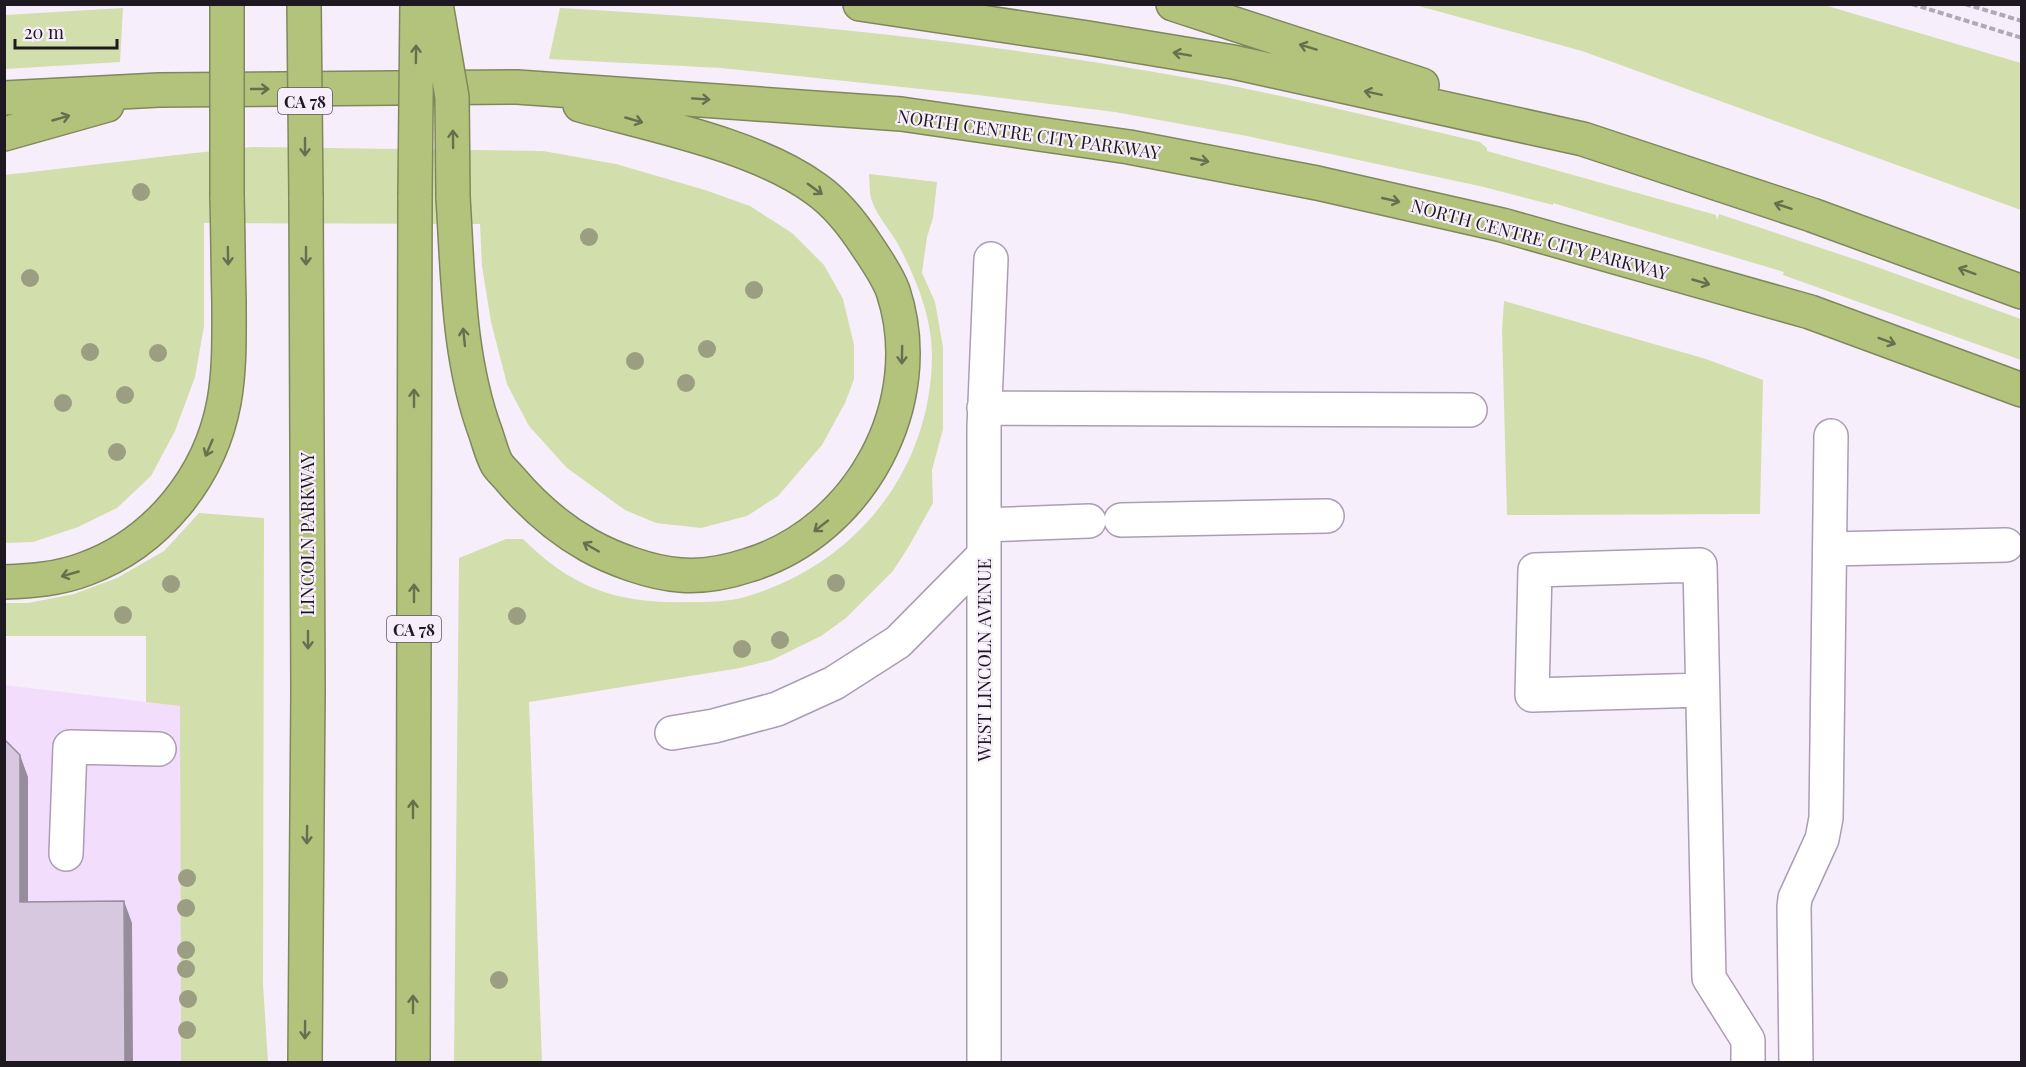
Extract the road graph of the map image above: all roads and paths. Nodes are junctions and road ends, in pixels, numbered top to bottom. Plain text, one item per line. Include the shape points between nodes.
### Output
1 (227, 4) edge
2 (304, 4) edge
3 (417, 4) edge
4 (436, 4) edge
5 (860, 4) edge
6 (1173, 4) edge
7 (1912, 4) edge
8 (1965, 4) edge
9 (2022, 21) edge
10 (2022, 38) edge
11 (517, 87) junction
12 (159, 90) junction
13 (4, 98) edge
14 (4, 134) edge
15 (1583, 139) junction
16 (991, 258) dead end
17 (2022, 292) edge
18 (2022, 390) edge
19 (984, 408) junction
20 (1470, 410) dead end
21 (1831, 436) dead end
22 (1327, 516) dead end
23 (984, 540) junction
24 (2006, 546) dead end
25 (1830, 549) junction
26 (4, 582) edge
27 (1702, 690) junction
28 (672, 732) dead end
29 (159, 749) dead end
30 (66, 854) dead end
31 (304, 1062) edge
32 (413, 1062) edge
33 (984, 1062) edge
34 (1748, 1062) edge
35 (1796, 1062) edge

1 -> 26 highway, bridge via 229,348 219,422 210,448 180,500 139,541 115,556 63,576
2 -> 31 highway, LINCOLN PARKWAY / CA 78, bridge via 308,692
32 -> 3 highway, CA 78, bridge
11 -> 4 highway, bridge via 717,143 774,164 817,189 855,228 884,271 893,291 902,344 902,377 895,415 858,489 829,520 796,545 726,572 680,576 645,568 604,555 574,538 532,504 497,464 479,415 466,354 453,197 452,96
15 -> 5 highway via 1233,62
15 -> 6 highway
7 - 10 path
8 - 9 path
12 -> 11 highway, NORTH CENTRE CITY PARKWAY
11 -> 18 highway, NORTH CENTRE CITY PARKWAY via 901,114 1129,147 1305,181 1502,225 1810,312
12 - 13 highway, NORTH CENTRE CITY PARKWAY
14 -> 12 highway
17 -> 15 highway via 1812,215
16 - 19 street, WEST LINCOLN AVENUE
19 - 20 street
19 - 23 street, WEST LINCOLN AVENUE
21 - 25 street
22 - 23 street via 1105,521
23 - 28 street via 898,642 834,683 777,709 714,726
23 - 33 street, WEST LINCOLN AVENUE
24 - 25 street
25 - 35 street via 1826,818 1795,898
27 - 27 street via 1700,565 1535,570 1532,695
27 - 34 street via 1709,978 1749,1040
29 - 30 street via 70,747

